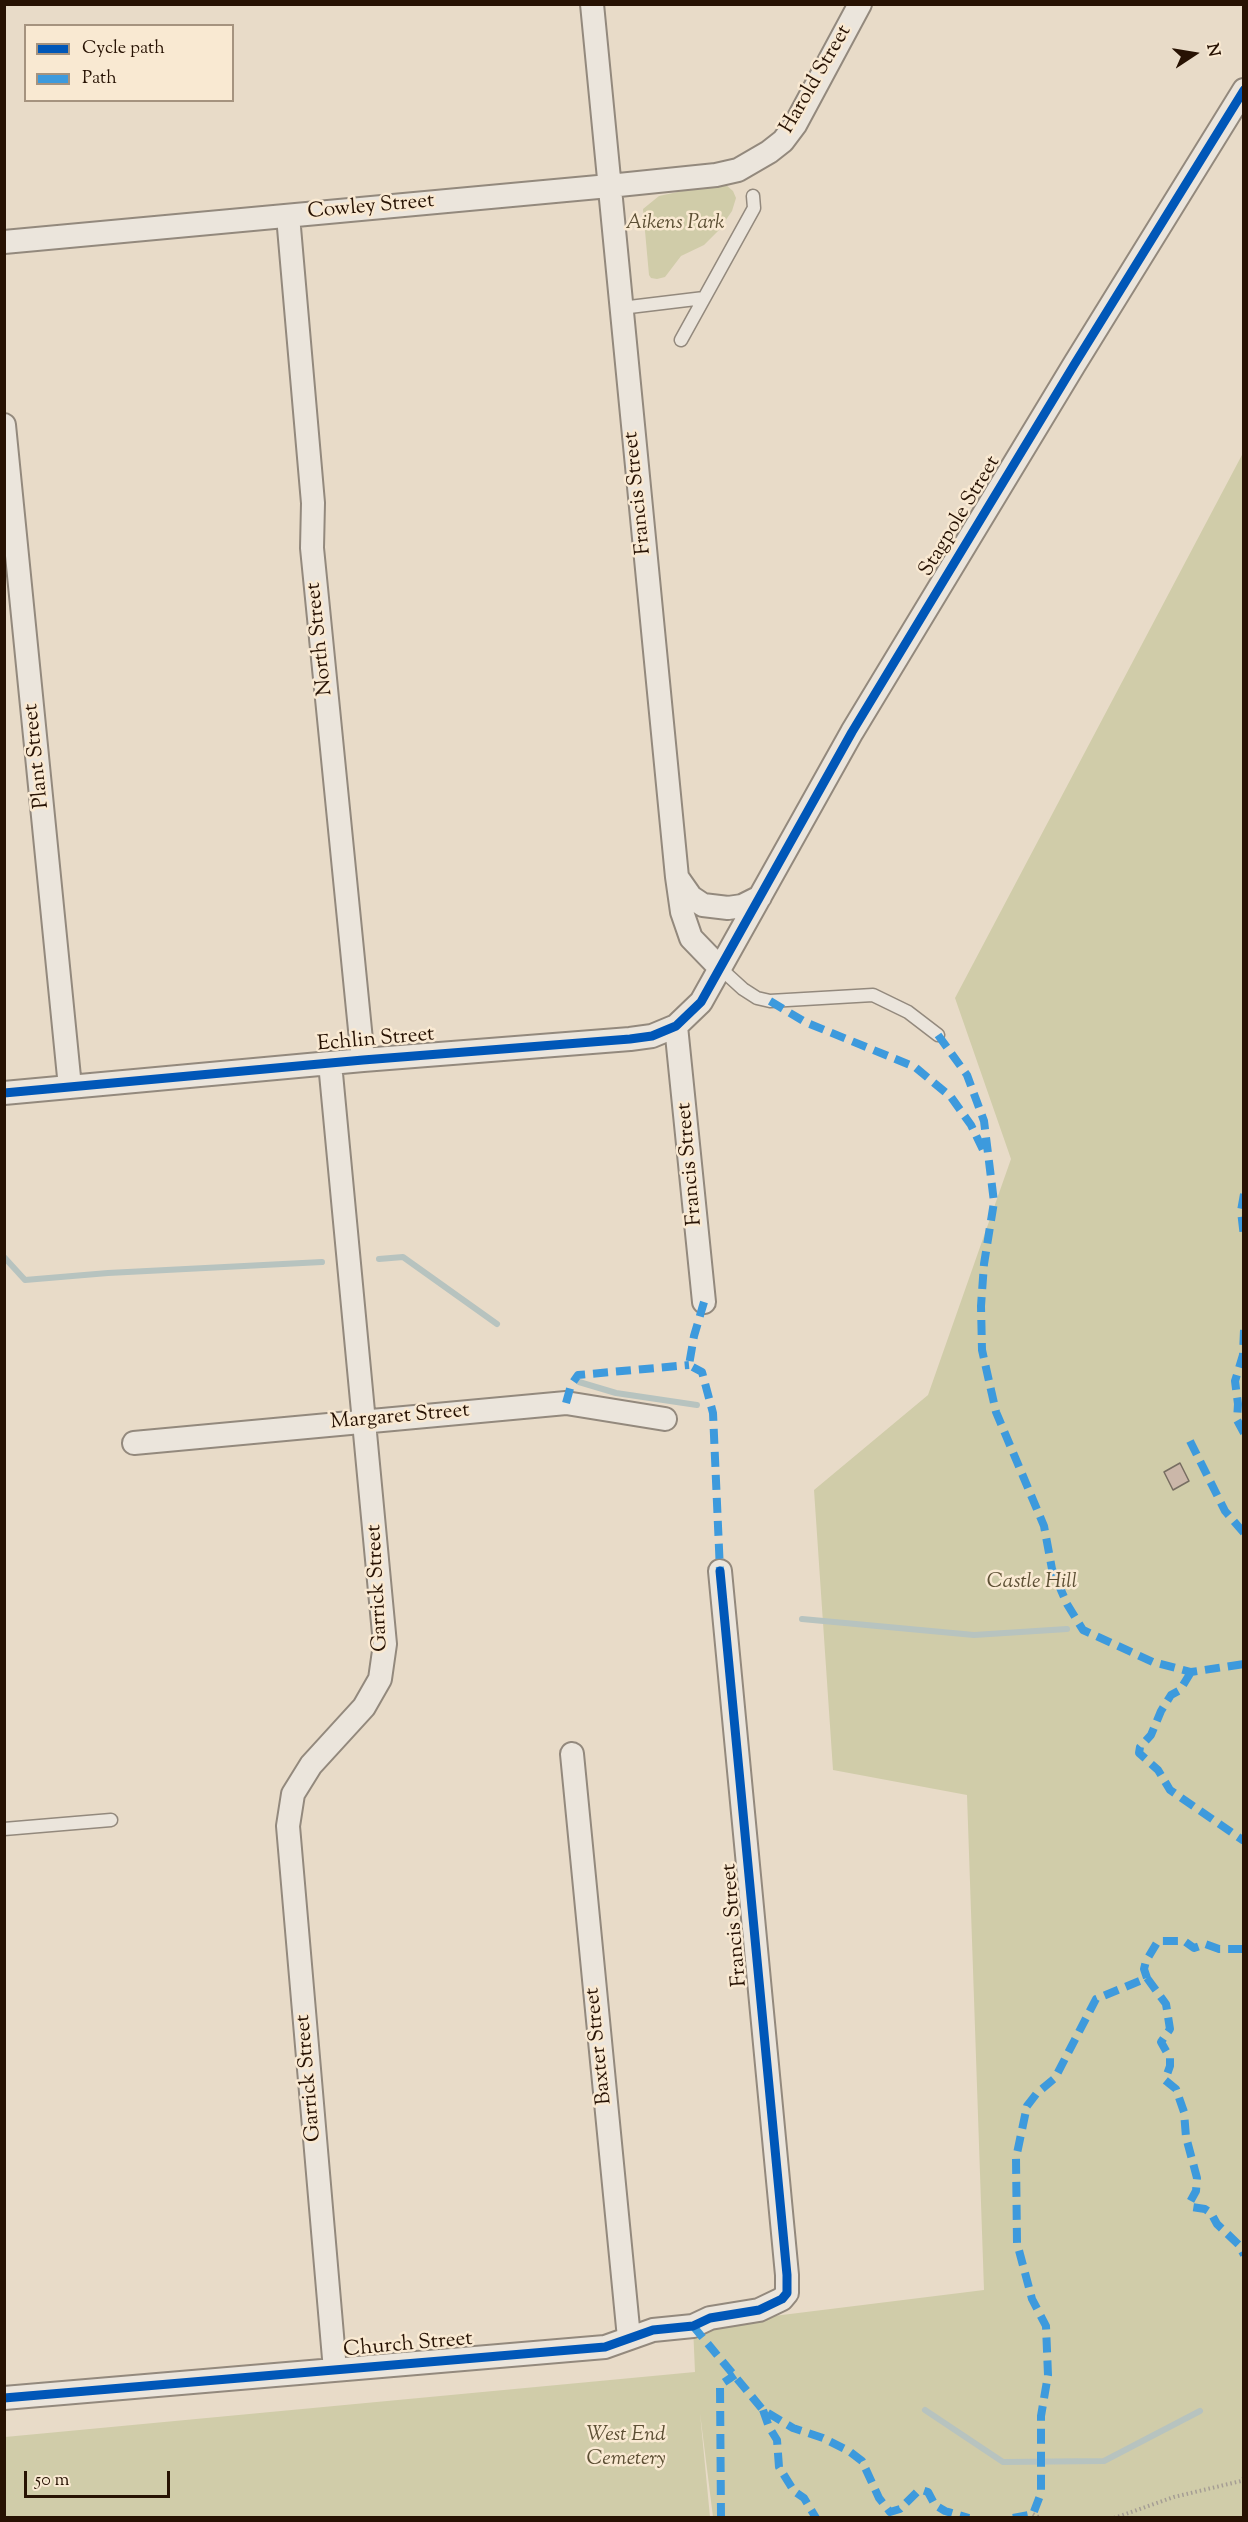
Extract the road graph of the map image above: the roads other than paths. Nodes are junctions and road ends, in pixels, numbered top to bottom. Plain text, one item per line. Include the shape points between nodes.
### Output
1 (592, 4) edge
2 (860, 4) edge
3 (1244, 90) edge
4 (738, 170) joint
5 (609, 186) junction
6 (753, 196) dead end
7 (288, 216) junction
8 (4, 242) edge
9 (704, 298) junction
10 (621, 308) junction
11 (681, 340) dead end
12 (4, 425) edge
13 (677, 877) junction
14 (760, 897) junction
15 (720, 968) junction
16 (676, 1026) junction
17 (938, 1035) dead end
18 (363, 1060) junction
19 (330, 1063) junction
20 (70, 1087) junction
21 (4, 1093) edge
22 (704, 1302) dead end
23 (665, 1419) dead end
24 (366, 1421) junction
25 (134, 1443) dead end
26 (720, 1571) dead end
27 (572, 1754) dead end
28 (111, 1820) dead end
29 (4, 1829) edge
30 (787, 2276) joint
31 (629, 2338) junction
32 (335, 2370) junction
33 (4, 2398) edge

1 - 5 street, Francis Street
2 - 4 street, Harold Street via 795,125 776,146
3 - 14 street, Stagpole Street via 852,732
4 - 5 street, Cowley Street
5 - 7 street, Cowley Street
5 - 10 street, Francis Street
6 - 9 lane via 754,208
7 - 8 street, Cowley Street
7 - 18 street, North Street via 314,503 312,548
9 - 10 lane
9 - 11 lane
10 - 13 street, Francis Street
12 - 20 street, Plant Street
13 - 14 street via 691,897 709,906 742,906
13 - 15 street, Francis Street via 691,938
14 - 15 street, Stagpole Street
15 - 16 street, Echlin Street via 701,1002
15 - 17 lane via 742,989 770,1001 873,995 908,1012
16 - 18 street, Echlin Street via 652,1036 630,1039
16 - 22 street, Francis Street
18 - 19 street, Echlin Street
19 - 20 street, Echlin Street
19 - 24 street, Garrick Street
20 - 21 street, Echlin Street
23 - 24 street, Margaret Street via 566,1403
24 - 25 street, Margaret Street
24 - 32 street, Garrick Street via 385,1644 380,1679 364,1707 311,1764 293,1794 288,1827
26 - 30 street, Francis Street
27 - 31 street, Baxter Street
28 - 29 lane
30 - 31 street, Church Street via 787,2293 775,2304
31 - 32 street, Church Street via 605,2347
32 - 33 street, Church Street

